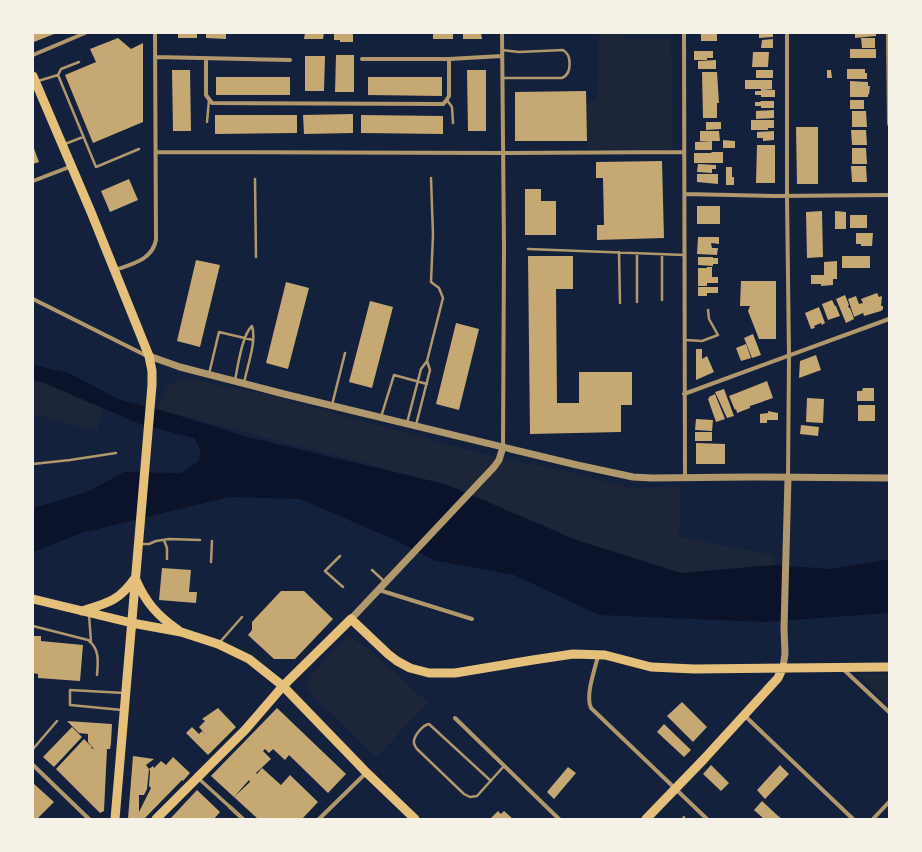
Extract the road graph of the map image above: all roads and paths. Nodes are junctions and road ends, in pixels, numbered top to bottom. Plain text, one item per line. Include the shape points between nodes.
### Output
1 (84, 33) edge
2 (155, 33) edge
3 (502, 33) edge
4 (684, 33) edge
5 (787, 33) edge
6 (888, 33) edge
7 (502, 50) junction
8 (33, 54) edge
9 (502, 56) junction
10 (155, 57) junction
11 (206, 58) junction
12 (362, 59) dead end
13 (449, 59) junction
14 (290, 60) dead end
15 (79, 62) dead end
16 (58, 75) junction
17 (502, 78) junction
18 (34, 79) edge
19 (209, 99) junction
20 (447, 99) junction
21 (889, 102) edge
22 (207, 122) dead end
23 (453, 123) dead end
24 (889, 124) edge
25 (83, 137) junction
26 (62, 145) junction
27 (139, 149) dead end
28 (156, 152) junction
29 (684, 152) junction
30 (502, 153) junction
31 (72, 166) junction
32 (431, 178) dead end
33 (255, 179) dead end
34 (33, 181) edge
35 (684, 194) junction
36 (889, 195) edge
37 (787, 196) junction
38 (528, 248) dead end
39 (619, 252) junction
40 (637, 253) junction
41 (662, 254) junction
42 (684, 255) junction
43 (256, 257) dead end
44 (114, 270) junction
45 (33, 299) edge
46 (662, 300) dead end
47 (637, 302) dead end
48 (620, 303) dead end
49 (708, 310) dead end
50 (889, 319) edge
51 (245, 338) junction
52 (253, 340) junction
53 (684, 340) junction
54 (345, 353) dead end
55 (149, 356) junction
56 (789, 356) junction
57 (427, 361) junction
58 (208, 374) junction
59 (235, 381) junction
60 (417, 381) junction
61 (244, 384) junction
62 (427, 384) junction
63 (684, 394) junction
64 (332, 406) junction
65 (381, 417) junction
66 (406, 423) junction
67 (416, 426) junction
68 (503, 447) junction
69 (116, 453) dead end
70 (33, 464) edge
71 (685, 477) junction
72 (788, 478) junction
73 (889, 478) edge
74 (164, 540) junction
75 (200, 540) dead end
76 (212, 541) dead end
77 (138, 544) junction
78 (340, 556) dead end
79 (167, 559) dead end
80 (211, 562) dead end
81 (372, 570) dead end
82 (135, 578) junction
83 (385, 583) junction
84 (343, 587) dead end
85 (379, 590) junction
86 (33, 599) edge
87 (85, 612) junction
88 (242, 617) dead end
89 (351, 619) junction
90 (472, 619) dead end
91 (132, 623) junction
92 (33, 626) edge
93 (181, 632) junction
94 (91, 642) junction
95 (218, 644) junction
96 (598, 655) junction
97 (841, 667) junction
98 (889, 667) edge
99 (783, 668) junction
100 (97, 675) dead end
101 (283, 686) junction
102 (126, 693) junction
103 (125, 710) junction
104 (889, 712) edge
105 (744, 715) junction
106 (455, 718) dead end
107 (57, 721) dead end
108 (33, 749) edge
109 (33, 765) edge
110 (504, 766) junction
111 (366, 772) junction
112 (197, 778) junction
113 (490, 781) junction
114 (675, 789) junction
115 (889, 802) edge
116 (230, 807) joint
117 (89, 819) edge
118 (115, 819) edge
119 (156, 819) edge
120 (243, 819) edge
121 (319, 819) edge
122 (415, 819) edge
123 (559, 819) edge
124 (646, 819) edge
125 (706, 819) edge
126 (853, 819) edge
127 (873, 819) edge

1 - 8 street
2 - 10 street
3 - 7 street
4 - 29 street
5 - 37 street
6 - 21 street
7 - 9 street
7 - 17 lane via 563,50 569,57 569,71 562,78
9 - 13 street
9 - 17 street
10 - 11 street
10 - 28 street
11 - 14 street
11 - 19 street via 206,95
12 - 13 street
13 - 20 street
15 - 16 lane via 61,69
16 - 18 lane
16 - 25 lane
17 - 30 street
18 - 26 main road
19 - 20 street via 212,103 427,104 443,104
19 - 22 lane
20 - 23 lane via 452,107
21 - 24 street
25 - 26 lane
25 - 27 lane via 96,167
26 - 31 main road
28 - 30 street
28 - 44 street via 155,245 150,254 141,260
29 - 30 street
29 - 35 street
30 - 68 street
31 - 34 street
31 - 44 main road
32 - 57 lane via 431,282 439,288 442,298
33 - 43 lane
35 - 37 street
35 - 42 street
36 - 37 street
37 - 56 street
38 - 39 lane
39 - 40 lane
39 - 48 lane
40 - 41 lane
40 - 47 lane
41 - 42 lane
41 - 46 lane
42 - 53 street
44 - 55 main road
45 - 55 street
49 - 53 lane via 709,319 718,335 702,341
50 - 56 street
51 - 52 lane
51 - 52 lane via 252,326
51 - 58 lane via 219,332
51 - 59 lane
52 - 61 lane
53 - 63 street
54 - 64 lane
55 - 58 street
55 - 77 main road via 152,371
56 - 63 street
56 - 72 street
57 - 60 lane
57 - 62 lane via 430,370
58 - 59 street
59 - 61 street
60 - 62 lane
60 - 65 lane via 394,375
60 - 66 lane
61 - 64 street
62 - 67 lane
63 - 71 street
64 - 65 street
65 - 66 street
66 - 67 street
67 - 68 street
68 - 71 street via 633,477
68 - 83 street via 499,460
69 - 70 lane
71 - 72 street
72 - 73 street
72 - 99 street
74 - 75 lane
74 - 77 lane
74 - 79 lane
76 - 80 lane
77 - 82 main road
78 - 84 lane via 325,571
81 - 83 lane
82 - 87 main road via 128,589 112,602
82 - 91 main road
82 - 93 main road via 155,612
83 - 85 street
85 - 89 street
85 - 90 street
86 - 87 main road
87 - 91 main road
87 - 94 lane
88 - 95 lane
89 - 96 main road via 397,661 429,673 455,673 573,654
89 - 101 main road
91 - 93 main road
91 - 102 main road
92 - 94 lane
93 - 95 main road
94 - 100 lane via 97,651
95 - 101 main road via 249,658
96 - 99 main road via 621,658 651,667
96 - 114 street via 589,695 591,708
97 - 98 main road
97 - 99 main road
97 - 104 street
99 - 105 main road via 778,678
101 - 111 main road
101 - 112 main road via 245,730
102 - 103 main road
102 - 103 lane via 70,690 70,705
103 - 118 main road
105 - 114 main road
105 - 126 street
106 - 110 street
107 - 108 lane
109 - 117 street
110 - 113 lane
110 - 123 street
111 - 121 street
111 - 122 main road
112 - 116 street
112 - 119 main road
113 - 113 lane via 429,724 414,738 417,749 464,794 470,797 477,796
114 - 124 main road
114 - 125 street
115 - 127 street
116 - 120 street

